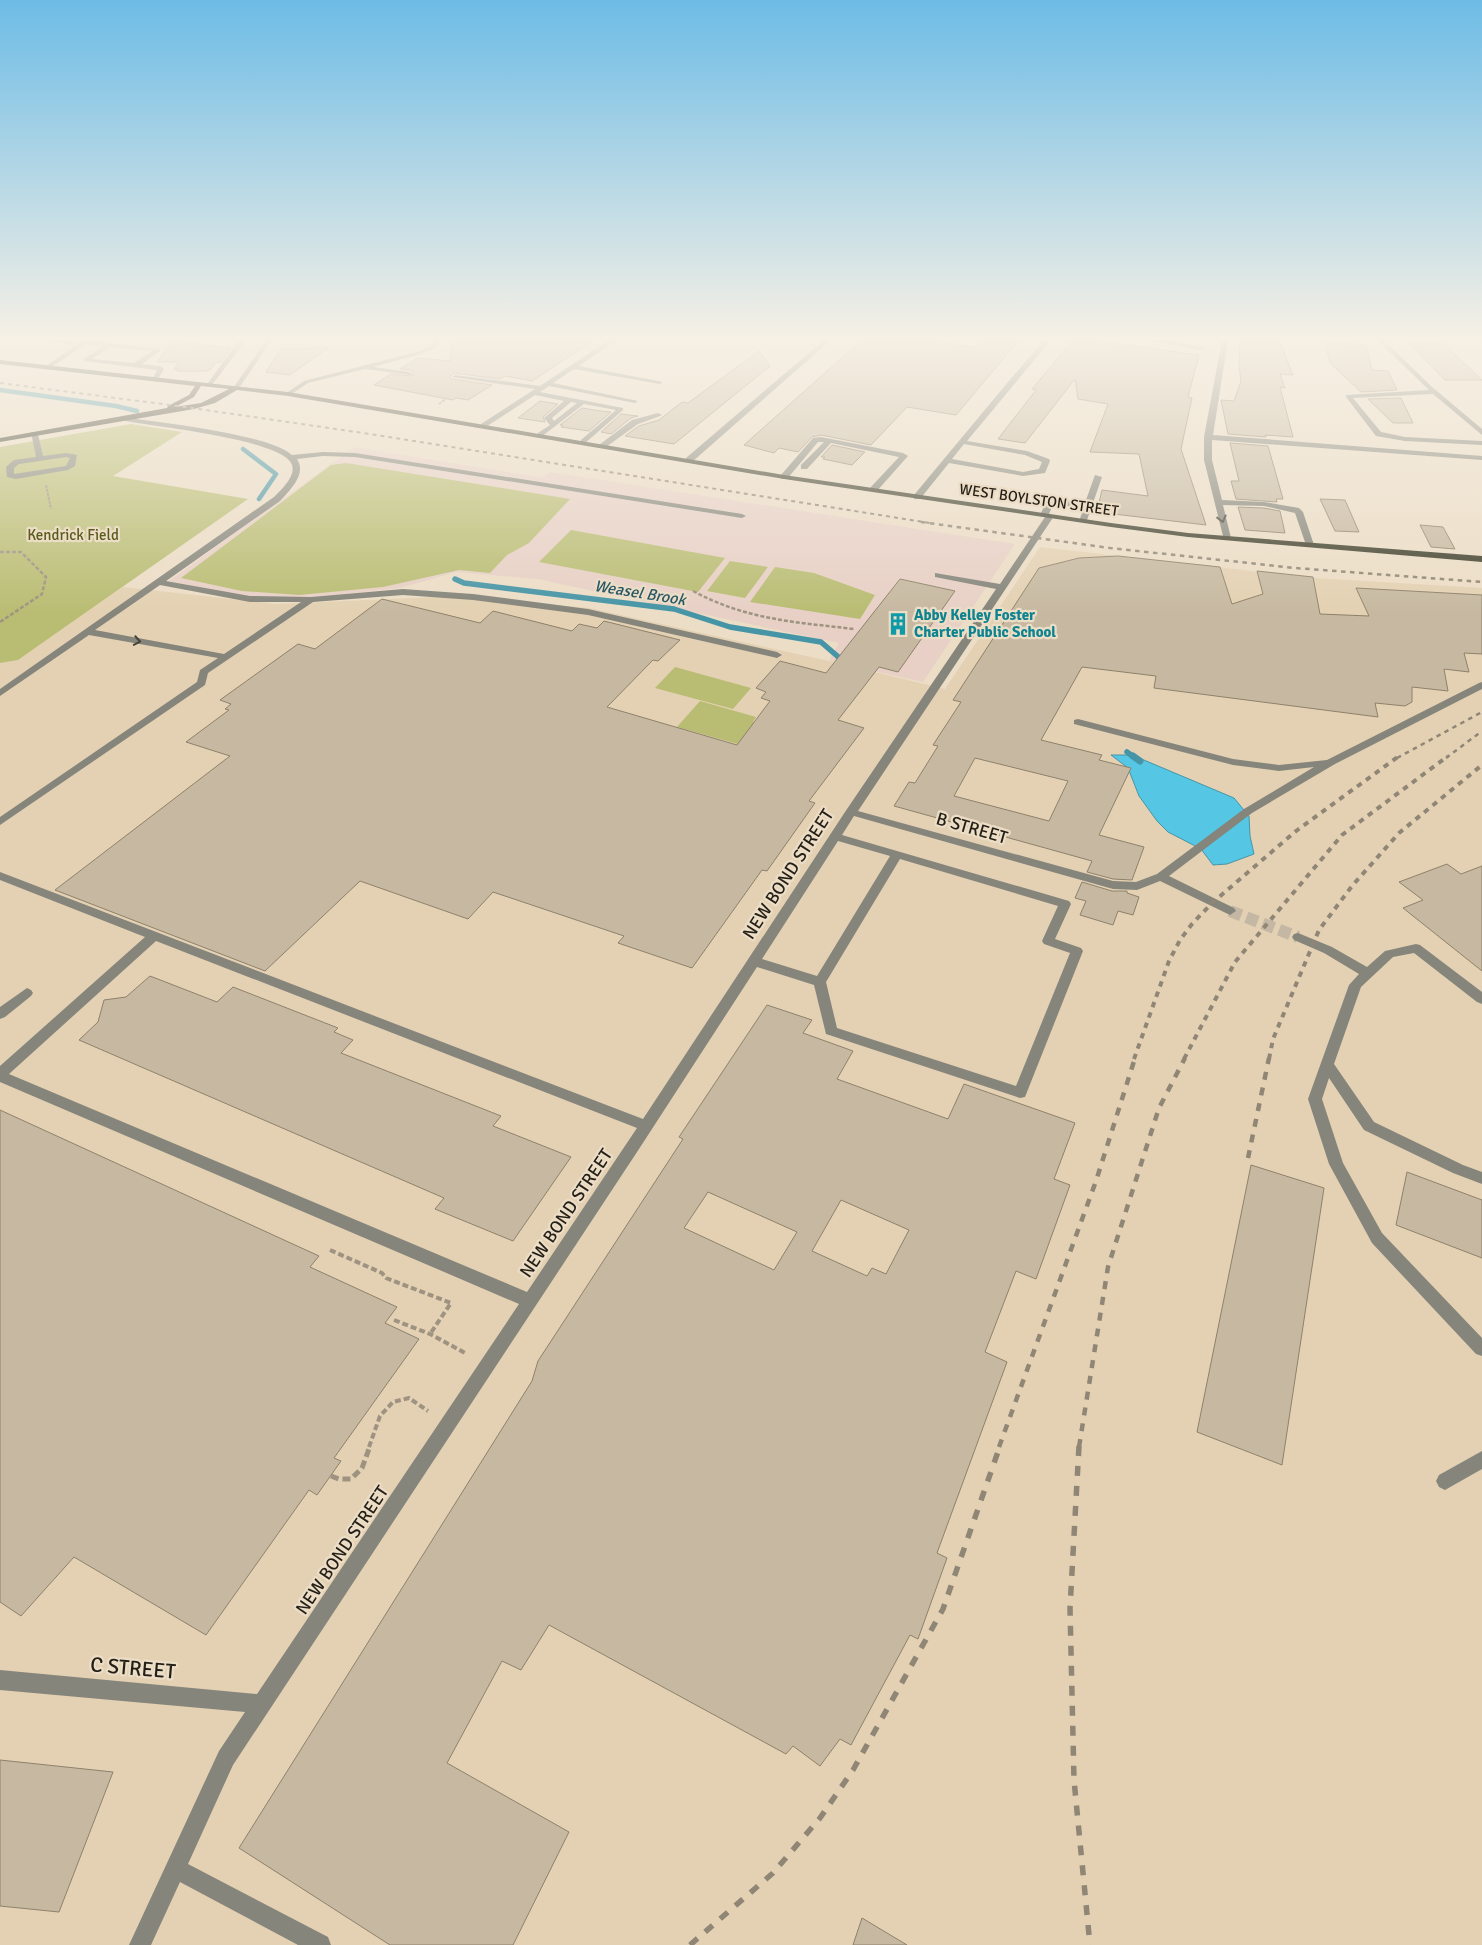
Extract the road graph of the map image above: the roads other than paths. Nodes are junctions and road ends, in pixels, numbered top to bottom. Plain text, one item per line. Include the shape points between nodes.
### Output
1 (53, 431) edge
2 (194, 431) edge
3 (514, 431) edge
4 (547, 431) edge
5 (597, 431) edge
6 (623, 431) edge
7 (723, 431) edge
8 (971, 431) edge
9 (1209, 431) edge
10 (1376, 431) edge
11 (34, 434) junction
12 (541, 435) junction
13 (1208, 437) junction
14 (0, 440) edge
15 (830, 440) junction
16 (584, 442) junction
17 (962, 442) junction
18 (1482, 443) edge
19 (603, 446) junction
20 (291, 457) junction
21 (1482, 458) edge
22 (40, 459) junction
23 (689, 460) junction
24 (947, 460) junction
25 (804, 467) dead end
26 (784, 477) junction
27 (1098, 478) dead end
28 (873, 490) junction
29 (917, 497) junction
30 (1090, 502) junction
31 (1218, 502) junction
32 (742, 516) dead end
33 (1047, 516) junction
34 (1083, 521) junction
35 (1226, 538) junction
36 (1310, 545) junction
37 (1482, 559) edge
38 (938, 575) dead end
39 (158, 582) junction
40 (1002, 586) junction
41 (311, 600) junction
42 (89, 632) junction
43 (777, 655) dead end
44 (228, 657) junction
45 (1482, 684) edge
46 (0, 693) edge
47 (1078, 722) dead end
48 (1331, 762) junction
49 (850, 812) junction
50 (0, 822) edge
51 (834, 836) junction
52 (897, 855) junction
53 (0, 876) edge
54 (1161, 878) junction
55 (1230, 911) tunnel mouth
56 (155, 936) junction
57 (1298, 937) tunnel mouth
58 (753, 962) junction
59 (1367, 973) junction
60 (820, 982) junction
61 (27, 993) dead end
62 (1482, 999) edge
63 (0, 1014) edge
64 (1327, 1064) junction
65 (0, 1075) edge
66 (646, 1126) junction
67 (1482, 1178) edge
68 (530, 1301) junction
69 (1482, 1348) edge
70 (1482, 1459) edge
71 (1445, 1481) dead end
72 (0, 1680) edge
73 (262, 1704) junction
74 (175, 1868) junction
75 (140, 1945) edge
76 (320, 1945) edge

1 - 11 main road
2 - 20 street via 239,438 274,448
3 - 12 main road, WEST BOYLSTON STREET
4 - 12 street
5 - 16 street
6 - 19 street
7 - 23 street
8 - 17 street
9 - 13 street
10 - 18 street via 1404,439
11 - 14 main road
11 - 22 street
12 - 16 main road, WEST BOYLSTON STREET
13 - 21 street
13 - 31 street via 1208,460
15 - 25 street
15 - 26 street via 816,440
15 - 28 street via 903,454
16 - 19 main road, WEST BOYLSTON STREET
17 - 24 street
17 - 24 street via 1027,453 1046,461 1042,472 1023,474
19 - 23 main road, WEST BOYLSTON STREET
20 - 32 street via 355,455
20 - 39 street via 296,473 277,499
22 - 22 street via 17,462 10,467 10,475 16,477 68,468 74,456
23 - 26 main road, WEST BOYLSTON STREET
24 - 29 street
26 - 28 main road, WEST BOYLSTON STREET
27 - 30 street
28 - 29 main road, WEST BOYLSTON STREET
29 - 33 main road, WEST BOYLSTON STREET
30 - 33 street via 1049,505
30 - 34 street
31 -> 35 street
31 - 36 street via 1264,504 1296,510 1300,512
33 - 34 main road, WEST BOYLSTON STREET
33 - 40 street, NEW BOND STREET
34 - 35 main road, WEST BOYLSTON STREET
35 - 36 main road, WEST BOYLSTON STREET
36 - 37 main road, WEST BOYLSTON STREET
38 - 40 street
39 - 41 street via 250,599
39 - 42 street
40 - 49 street, NEW BOND STREET
41 - 43 street via 403,592 472,597 588,612
41 - 44 street
42 -> 44 street
42 - 46 street
44 - 50 street via 203,672 202,683
45 - 48 street
47 - 48 street via 1233,762 1279,768
48 - 54 street via 1248,811
49 - 51 street, NEW BOND STREET
49 - 54 street, B STREET via 1113,885 1137,886
51 - 52 street
51 - 58 street, NEW BOND STREET
52 - 60 street
52 - 60 street via 1065,904 1048,941 1077,951 1020,1093 831,1031
53 - 56 street
54 - 55 street
56 - 65 street
56 - 66 street
57 - 59 street
58 - 60 street
58 - 66 street, NEW BOND STREET
59 - 62 street via 1389,954 1416,948
59 - 64 street via 1355,985
61 - 63 street
64 - 67 street via 1369,1126
64 - 69 street via 1314,1098 1340,1172 1377,1238
65 - 68 street
66 - 68 street, NEW BOND STREET
68 - 73 street, NEW BOND STREET
70 - 71 street
72 - 73 street, C STREET
73 - 74 street, NEW BOND STREET via 226,1758
74 - 75 street, NEW BOND STREET
74 - 76 street

